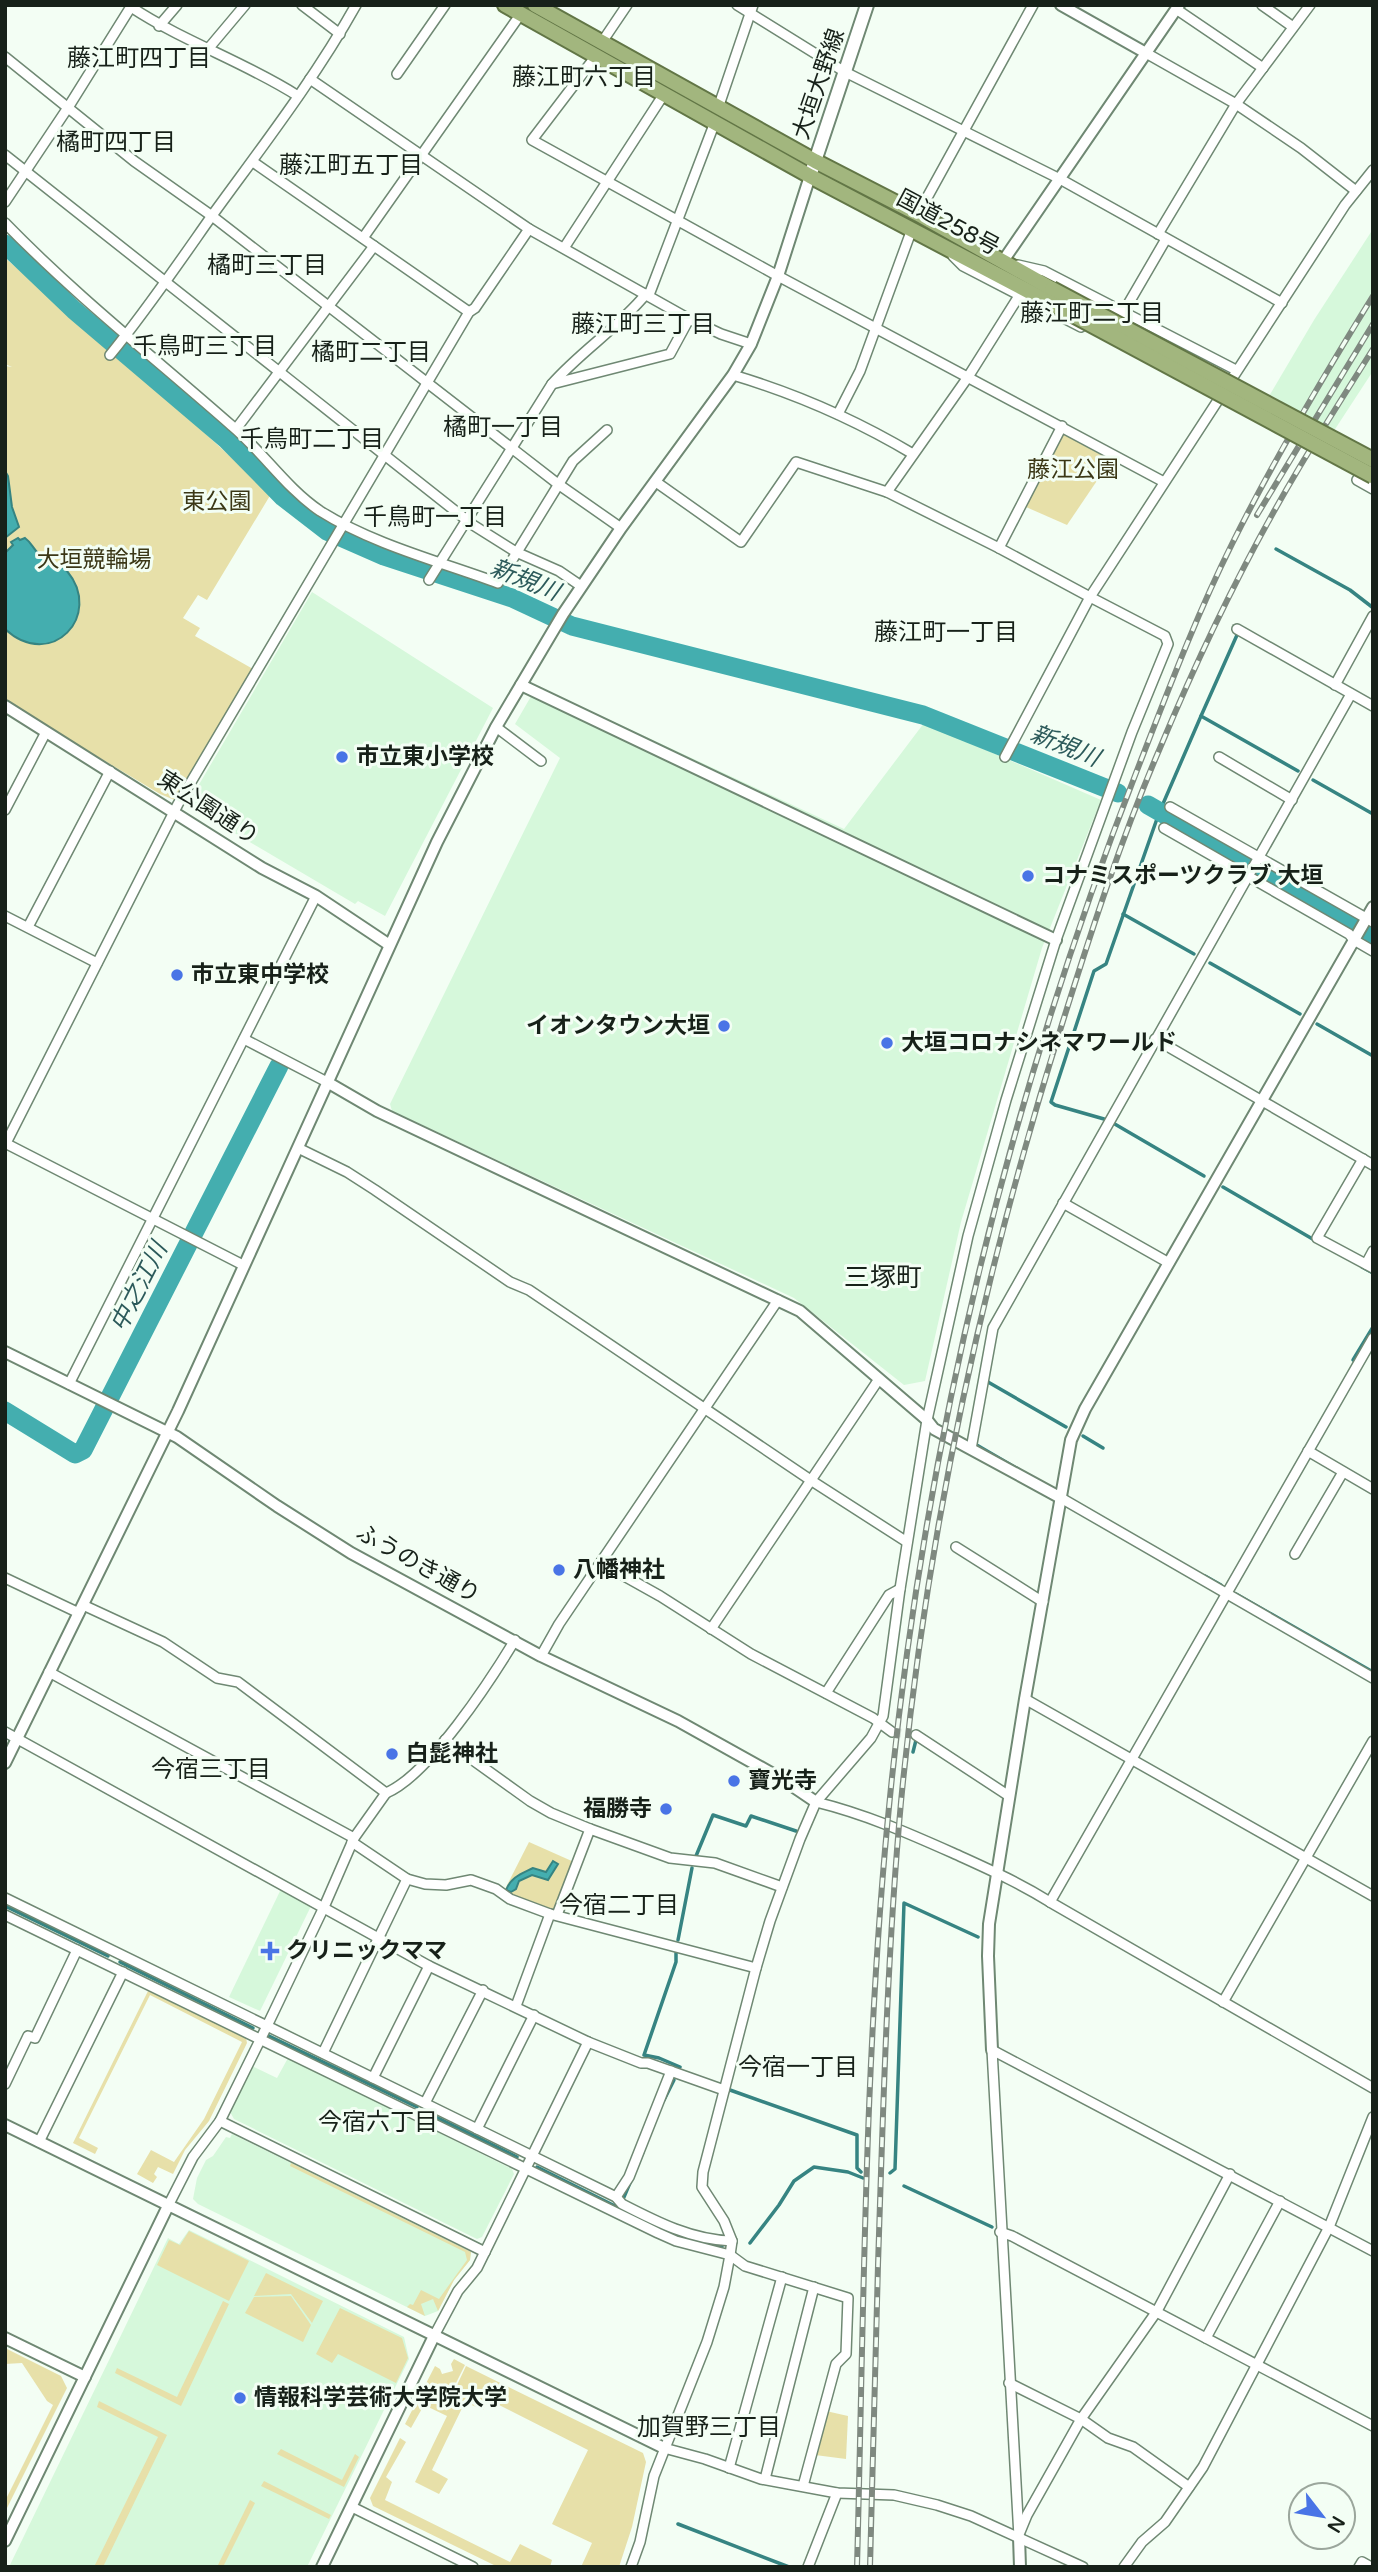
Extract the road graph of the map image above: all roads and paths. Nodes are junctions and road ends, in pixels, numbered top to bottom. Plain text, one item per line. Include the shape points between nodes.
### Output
1 (177, 5) edge
2 (245, 5) edge
3 (302, 5) edge
4 (356, 5) edge
5 (445, 5) edge
6 (505, 5) edge
7 (535, 5) edge
8 (627, 5) edge
9 (737, 5) edge
10 (1033, 5) edge
11 (1061, 5) edge
12 (1262, 5) edge
13 (1310, 5) edge
14 (132, 6) edge
15 (864, 6) edge
16 (1174, 8) edge
17 (751, 9) edge
18 (520, 15) junction
19 (159, 26) junction
20 (1293, 27) junction
21 (340, 34) junction
22 (208, 49) junction
23 (599, 49) junction
24 (1146, 52) junction
25 (5, 57) edge
26 (1263, 68) junction
27 (845, 72) junction
28 (397, 74) dead end
29 (310, 79) junction
30 (664, 94) junction
31 (298, 96) junction
32 (1236, 104) junction
33 (69, 106) junction
34 (717, 115) junction
35 (963, 130) junction
36 (5, 155) edge
37 (421, 155) junction
38 (815, 161) junction
39 (253, 162) junction
40 (1373, 170) edge
41 (26, 171) junction
42 (810, 176) junction
43 (1060, 178) junction
44 (607, 181) junction
45 (1356, 191) junction
46 (5, 202) edge
47 (918, 214) junction
48 (212, 216) junction
49 (678, 222) junction
50 (5, 223) edge
51 (529, 229) junction
52 (912, 229) junction
53 (1162, 236) junction
54 (363, 238) junction
55 (939, 243) junction
56 (374, 246) junction
57 (564, 248) junction
58 (1003, 261) junction
59 (778, 276) junction
60 (166, 282) junction
61 (647, 295) junction
62 (1049, 295) junction
63 (1019, 296) junction
64 (1282, 303) junction
65 (329, 307) junction
66 (469, 312) junction
67 (1123, 313) junction
68 (689, 319) junction
69 (876, 329) junction
70 (125, 336) junction
71 (751, 344) junction
72 (110, 355) dead end
73 (1236, 370) junction
74 (280, 371) junction
75 (733, 375) junction
76 (968, 377) junction
77 (427, 382) junction
78 (552, 384) junction
79 (1220, 397) junction
80 (838, 414) junction
81 (1062, 426) junction
82 (236, 429) junction
83 (607, 430) dead end
84 (512, 448) junction
85 (385, 454) junction
86 (913, 454) junction
87 (1373, 460) edge
88 (1373, 476) edge
89 (656, 482) junction
90 (1164, 482) junction
91 (558, 484) junction
92 (1373, 489) edge
93 (887, 492) junction
94 (466, 520) junction
95 (343, 525) junction
96 (621, 527) junction
97 (999, 548) junction
98 (516, 552) junction
99 (439, 564) junction
100 (429, 580) dead end
101 (581, 586) junction
102 (1090, 597) junction
103 (1373, 616) edge
104 (1237, 629) dead end
105 (522, 685) junction
106 (1335, 685) junction
107 (1351, 694) junction
108 (5, 706) edge
109 (1373, 706) edge
110 (496, 727) junction
111 (46, 732) junction
112 (1005, 757) dead end
113 (1219, 757) dead end
114 (541, 761) dead end
115 (110, 771) junction
116 (1292, 800) junction
117 (1170, 807) dead end
118 (5, 810) edge
119 (174, 811) junction
120 (1164, 828) dead end
121 (1258, 859) junction
122 (1249, 875) junction
123 (316, 896) junction
124 (1373, 907) edge
125 (5, 916) edge
126 (1368, 921) edge
127 (27, 927) junction
128 (1356, 937) junction
129 (1056, 940) junction
130 (388, 944) junction
131 (1373, 951) edge
132 (97, 963) junction
133 (244, 1039) junction
134 (1155, 1039) junction
135 (327, 1082) junction
136 (1262, 1100) junction
137 (6, 1143) edge
138 (298, 1148) junction
139 (1363, 1159) junction
140 (1373, 1165) edge
141 (1063, 1203) junction
142 (153, 1217) junction
143 (1373, 1251) edge
144 (1169, 1263) junction
145 (243, 1265) junction
146 (1369, 1266) edge
147 (778, 1300) junction
148 (1373, 1338) edge
149 (5, 1352) edge
150 (879, 1379) junction
151 (69, 1384) junction
152 (705, 1407) junction
153 (927, 1420) junction
154 (167, 1433) junction
155 (971, 1449) junction
156 (1308, 1451) junction
157 (1343, 1472) junction
158 (812, 1480) junction
159 (1373, 1489) edge
160 (1061, 1498) junction
161 (908, 1542) junction
162 (956, 1547) dead end
163 (1295, 1554) dead end
164 (601, 1563) junction
165 (5, 1578) edge
166 (900, 1589) junction
167 (1226, 1594) junction
168 (1043, 1602) junction
169 (81, 1609) junction
170 (711, 1629) junction
171 (514, 1640) junction
172 (541, 1656) junction
173 (49, 1672) junction
174 (1373, 1678) edge
175 (826, 1693) junction
176 (1025, 1699) junction
177 (879, 1723) junction
178 (892, 1731) tunnel mouth
179 (5, 1732) edge
180 (916, 1735) tunnel mouth
181 (17, 1738) junction
182 (445, 1740) junction
183 (1373, 1741) edge
184 (1133, 1759) junction
185 (5, 1763) edge
186 (386, 1793) junction
187 (1009, 1796) junction
188 (816, 1802) junction
189 (590, 1829) junction
190 (353, 1840) junction
191 (1306, 1858) junction
192 (996, 1872) junction
193 (407, 1879) junction
194 (782, 1887) junction
195 (1373, 1896) edge
196 (5, 1898) edge
197 (1050, 1902) junction
198 (324, 1907) junction
199 (553, 1914) junction
200 (5, 1915) edge
201 (378, 1937) junction
202 (77, 1950) junction
203 (429, 1966) junction
204 (756, 1968) junction
205 (122, 1972) junction
206 (483, 1990) junction
207 (1223, 2002) junction
208 (516, 2006) junction
209 (534, 2015) junction
210 (267, 2026) junction
211 (260, 2039) junction
212 (588, 2042) junction
213 (992, 2050) junction
214 (323, 2053) junction
215 (671, 2071) junction
216 (373, 2078) junction
217 (5, 2084) edge
218 (1373, 2088) edge
219 (724, 2090) junction
220 (425, 2104) junction
221 (1373, 2117) edge
222 (220, 2121) junction
223 (5, 2125) edge
224 (477, 2129) junction
225 (1370, 2135) edge
226 (39, 2142) junction
227 (532, 2156) junction
228 (526, 2170) junction
229 (1230, 2174) junction
230 (616, 2197) junction
231 (1280, 2200) junction
232 (168, 2206) junction
233 (1329, 2227) junction
234 (1000, 2232) junction
235 (732, 2241) junction
236 (1373, 2251) edge
237 (485, 2252) junction
238 (730, 2255) junction
239 (782, 2277) junction
240 (814, 2287) junction
241 (1157, 2311) junction
242 (434, 2336) junction
243 (5, 2338) edge
244 (1206, 2338) junction
245 (1256, 2365) junction
246 (85, 2377) junction
247 (1009, 2383) junction
248 (1081, 2419) junction
249 (1373, 2426) edge
250 (664, 2448) junction
251 (729, 2468) junction
252 (765, 2479) junction
253 (803, 2486) junction
254 (1189, 2487) junction
255 (837, 2493) junction
256 (352, 2507) junction
257 (1019, 2537) junction
258 (5, 2541) edge
259 (322, 2567) edge
260 (473, 2567) edge
261 (631, 2567) edge
262 (808, 2567) edge
263 (1020, 2567) edge
264 (1083, 2567) edge
265 (1124, 2567) edge
266 (1359, 2567) edge
267 (1371, 2567) edge

1 - 19 street
2 - 22 street
3 - 21 street
4 - 21 street
5 - 28 street
6 - 18 highway, 国道258号
7 - 23 highway, 国道258号
8 - 23 street
9 - 17 street
10 - 35 street
11 - 24 street
12 - 20 street
13 - 20 street
14 - 19 street
14 - 33 street
15 - 27 main road, 大垣大野線
16 - 24 street
16 - 26 street
17 - 27 street
17 - 34 street
18 - 23 highway, 国道258号
18 - 37 street
19 - 22 street
20 - 26 street
21 - 29 street
22 - 31 street
23 - 30 highway, 国道258号
23 - 34 highway, 国道258号
23 - 44 street via 532,140
24 - 32 street
24 - 43 street
25 - 33 street
26 - 32 street
27 - 35 street
27 - 38 main road, 大垣大野線
29 - 31 street
29 - 37 street
30 - 34 highway, 国道258号
30 - 44 street
31 - 39 street
32 - 45 street
32 - 53 street
33 - 41 street
33 - 48 street via 134,161
34 - 38 highway, 国道258号
34 - 42 highway, 国道258号
34 - 49 street
35 - 43 street
35 - 47 street
36 - 41 street
37 - 51 street
37 - 54 street
38 - 42 main road, 大垣大野線
38 - 47 highway, 国道258号
39 - 48 street
39 - 54 street
40 - 45 street
41 - 46 street
41 - 60 street
42 - 52 highway, 国道258号
42 - 59 street
43 - 53 street
43 - 58 street
44 - 49 street
44 - 57 street
45 - 64 street
47 - 58 highway, 国道258号
48 - 60 street
48 - 65 street
49 - 59 street
49 - 61 street
50 - 70 street
51 - 57 street
51 - 66 street
52 - 55 highway, 国道258号
52 - 69 street
53 - 64 street
53 - 67 street
54 - 56 street
55 - 62 highway, 国道258号
55 - 63 street via 963,266
56 - 65 street
56 - 66 street
57 - 61 street
58 - 62 highway, 国道258号
58 - 67 street via 1044,271
59 - 69 street
59 - 71 street
60 - 70 street
60 - 74 street
61 - 68 street
61 - 78 street
62 - 87 highway, 国道258号, bridge
62 - 88 highway, 国道258号, bridge
63 - 76 street
63 - 79 street
64 - 73 street
65 - 74 street
65 - 77 street
66 - 77 street
67 - 73 street
68 - 71 street
68 - 78 street via 670,354
69 - 76 street
69 - 80 street
70 - 72 street
70 - 82 street
71 - 75 street
73 - 79 street
74 - 82 street
74 - 85 street
75 - 80 street
75 - 89 street
76 - 81 street
76 - 86 street
77 - 84 street
77 - 85 street
78 - 84 street
79 - 90 street
80 - 86 street
81 - 90 street
81 - 97 street
82 - 95 street via 288,483
83 - 91 street via 573,461
84 - 91 street
84 - 94 street
85 - 94 street
85 - 95 street
86 - 93 street
87 - 92 street via 1357,480
89 - 93 street via 741,542 796,462
89 - 96 street
90 - 102 street
91 - 96 street
91 - 98 street
93 - 97 street
94 - 98 street
94 - 99 street
95 - 99 street
95 - 119 street
96 - 101 street
97 - 102 street
98 - 99 street via 498,583
98 - 101 street
99 - 100 street
101 - 105 street
102 - 112 street
102 - 129 street via 1165,636 1168,644
103 - 106 street
104 - 106 street
105 - 110 street
105 - 129 street
106 - 107 street
107 - 109 street
107 - 116 street
108 - 111 street, 東公園通り
110 - 114 street
110 - 130 street
111 - 115 street, 東公園通り
111 - 118 street
113 - 116 street
115 - 119 street, 東公園通り
115 - 127 street
116 - 121 street
117 - 121 street
119 - 123 street, 東公園通り via 262,868
119 - 132 street
120 - 122 street
121 - 122 street
121 - 126 street
122 - 128 street
122 - 134 street
123 - 130 street, 東公園通り
123 - 133 street
124 - 126 street
125 - 127 street
126 - 128 street
127 - 132 street
128 - 131 street
128 - 136 street
129 - 153 street via 968,1236
130 - 135 street
132 - 137 street
133 - 135 street
133 - 142 street
134 - 136 street
134 - 141 street
135 - 138 street
135 - 147 street via 377,1111
136 - 139 street
136 - 144 street
137 - 142 street
138 - 145 street
138 - 152 street via 347,1172
139 - 140 street
139 - 146 street via 1317,1238
141 - 144 street
141 - 155 street via 993,1328
142 - 145 street
142 - 151 street
143 - 146 street
144 - 160 street via 1076,1427
145 - 154 street
147 - 150 street via 800,1311
147 - 152 street
148 - 156 street
149 - 151 street, ふうのき通り
150 - 153 street
150 - 158 street
151 - 154 street, ふうのき通り
152 - 158 street
152 - 164 street
153 - 155 street via 934,1429
153 - 161 street
154 - 169 street
154 - 171 street, ふうのき通り via 351,1553
155 - 160 street
156 - 157 street
156 - 167 street
157 - 159 street
157 - 163 street
158 - 161 street
158 - 170 street
160 - 167 street
160 - 168 street
161 - 166 street
162 - 168 street
164 - 170 street
164 - 172 street
165 - 169 street
166 - 175 street via 889,1595
166 - 177 street via 886,1706
167 - 174 street
167 - 184 street
168 - 176 street
169 - 173 street
169 - 186 street via 163,1642 217,1678 238,1682
170 - 175 street
171 - 172 street, ふうのき通り
171 - 182 street
172 - 188 street, ふうのき通り via 678,1721
173 - 181 street
173 - 190 street
175 - 177 street
176 - 184 street
176 - 187 street
177 - 178 street
177 - 188 street
179 - 181 street
180 - 187 street
181 - 185 street
181 - 198 street
182 - 186 street via 397,1788
182 - 189 street via 530,1801
183 - 191 street
184 - 191 street
184 - 197 street
186 - 190 street
187 - 192 street
188 - 192 street via 893,1825
188 - 194 street
189 - 194 street via 670,1858 715,1863
189 - 199 street
190 - 193 street
190 - 198 street
191 - 195 street
191 - 207 street
192 - 197 street
192 - 213 street via 988,1956
193 - 199 street via 446,1885 471,1880
193 - 201 street
194 - 204 street
196 - 210 street
197 - 207 street
198 - 201 street
198 - 210 street
199 - 204 street
199 - 208 street
200 - 202 street
201 - 203 street
201 - 214 street
202 - 205 street
202 - 217 street via 35,2038 28,2036
203 - 206 street
203 - 216 street
204 - 219 street
205 - 211 street
205 - 226 street
206 - 208 street
206 - 220 street
207 - 218 street
208 - 209 street
209 - 212 street
209 - 224 street
210 - 211 street
210 - 214 street
211 - 222 street
211 - 228 street
212 - 215 street
212 - 227 street
213 - 229 street
213 - 234 street
214 - 216 street
215 - 219 street
215 - 230 street via 629,2177
216 - 220 street
219 - 235 street via 702,2188
220 - 224 street
221 - 225 street
222 - 232 street via 193,2157
222 - 237 street
223 - 226 street
224 - 227 street
225 - 233 street
226 - 232 street
227 - 228 street
227 - 230 street
228 - 237 street
228 - 238 street via 676,2241
229 - 231 street
229 - 241 street
230 - 235 street via 672,2229
231 - 233 street
231 - 244 street
232 - 242 street
232 - 246 street
233 - 236 street
233 - 245 street
234 - 241 street
234 - 247 street
235 - 238 street
237 - 242 street
238 - 239 street via 745,2266
238 - 250 street via 707,2342
239 - 240 street
239 - 251 street
240 - 252 street
240 - 253 street via 848,2298 846,2354 836,2364
241 - 244 street
241 - 248 street
242 - 250 street
242 - 256 street
243 - 246 street
244 - 245 street
245 - 249 street
245 - 254 street
246 - 258 street
247 - 248 street
247 - 257 street
248 - 254 street via 1108,2438 1133,2447
248 - 257 street
250 - 251 street
250 - 261 street
251 - 252 street
252 - 253 street
253 - 255 street
254 - 265 street
255 - 257 street via 894,2495 937,2505
255 - 262 street
256 - 259 street
256 - 260 street
257 - 263 street
257 - 264 street
266 - 267 street via 1362,2562

